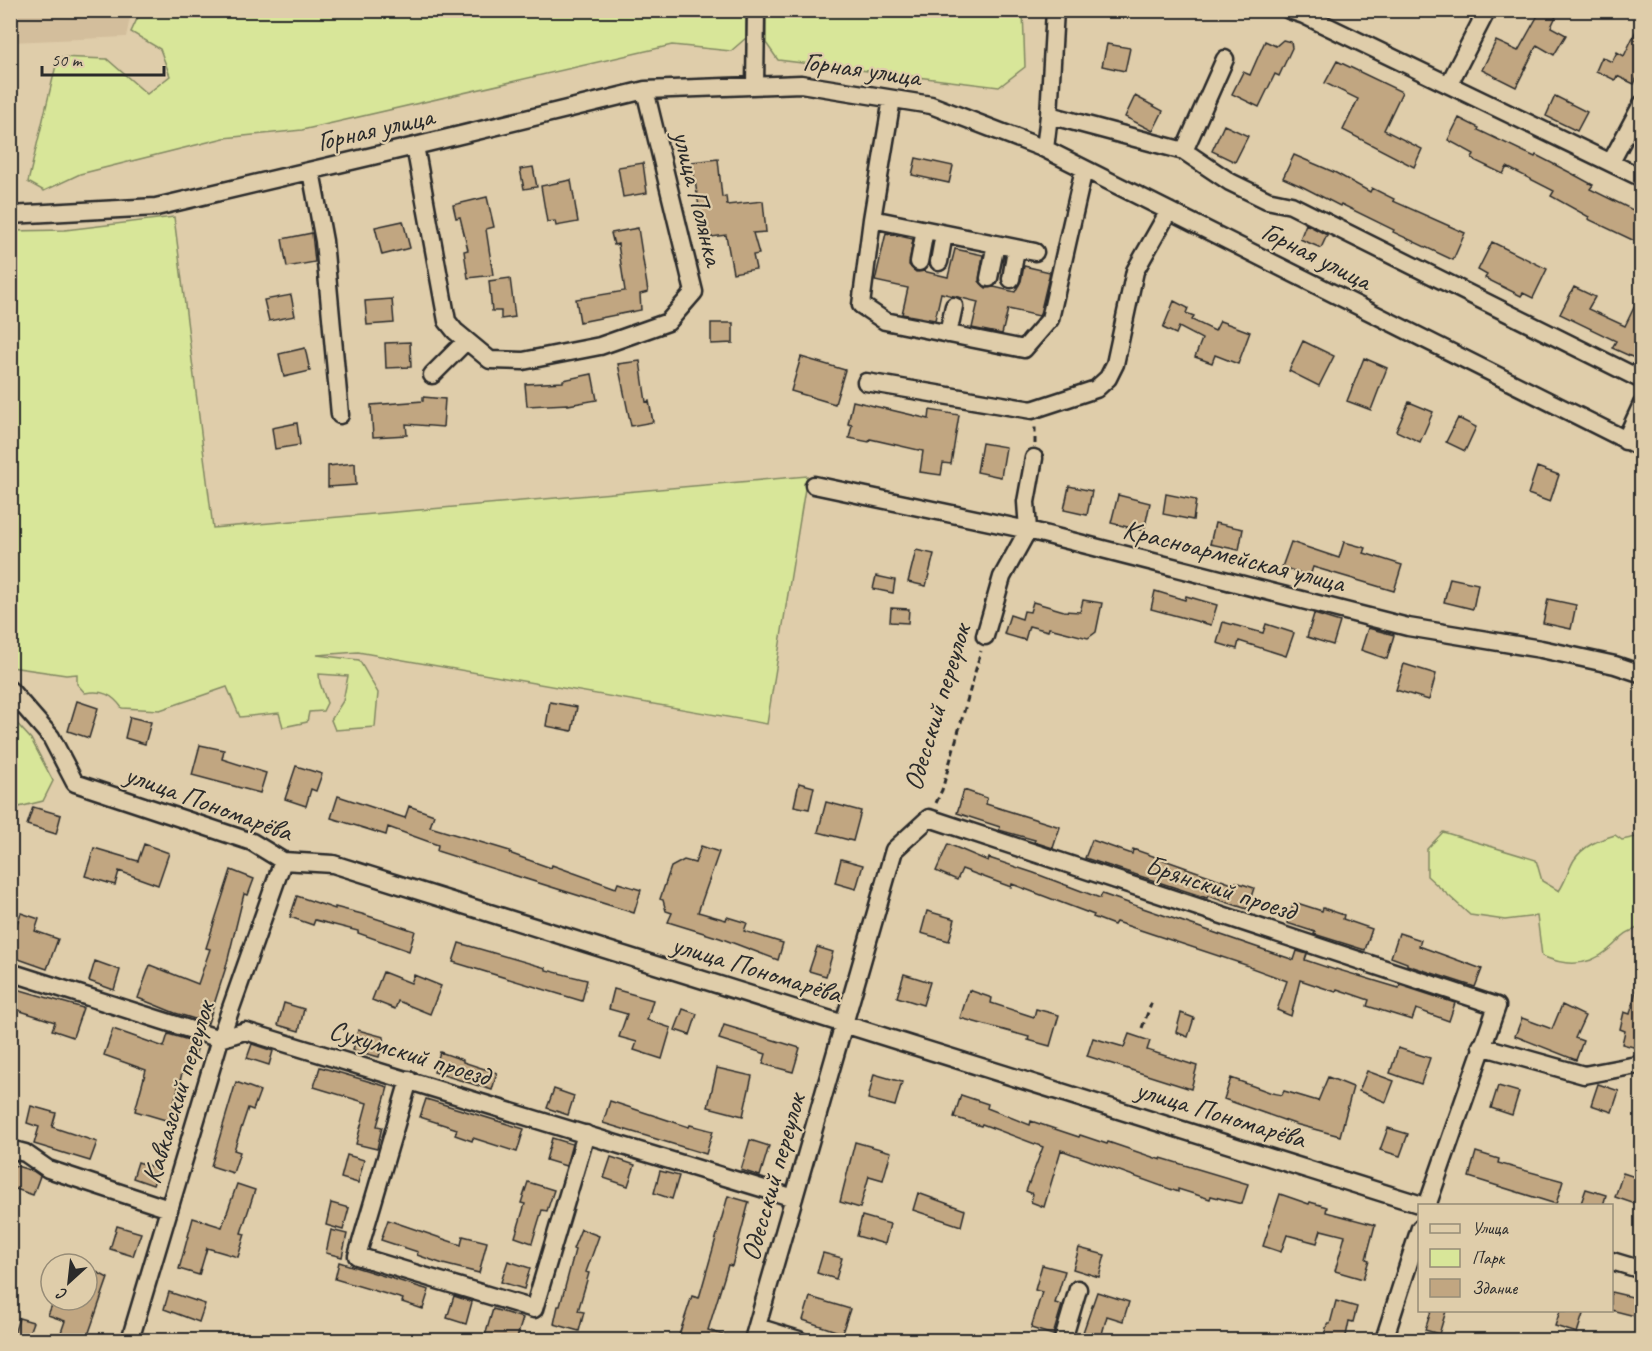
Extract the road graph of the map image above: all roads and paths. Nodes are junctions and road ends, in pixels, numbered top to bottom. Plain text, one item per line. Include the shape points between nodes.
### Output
1 (756, 10) edge
2 (1055, 10) edge
3 (1289, 10) edge
4 (1487, 10) edge
5 (1225, 58) dead end
6 (1449, 84) junction
7 (755, 86) junction
8 (645, 90) junction
9 (892, 99) junction
10 (1641, 104) edge
11 (1049, 115) junction
12 (415, 146) junction
13 (1044, 149) junction
14 (1184, 151) junction
15 (1611, 162) junction
16 (1084, 168) junction
17 (310, 171) junction
18 (1641, 178) edge
19 (1169, 211) junction
20 (10, 215) edge
21 (872, 219) junction
22 (925, 230) junction
23 (944, 234) junction
24 (996, 244) junction
25 (1016, 249) junction
26 (1035, 252) dead end
27 (918, 262) dead end
28 (939, 262) dead end
29 (989, 278) dead end
30 (1011, 279) dead end
31 (954, 306) dead end
32 (948, 334) junction
33 (466, 340) junction
34 (432, 375) dead end
35 (1641, 380) edge
36 (867, 382) dead end
37 (1641, 404) edge
38 (1036, 408) junction
39 (340, 415) dead end
40 (1625, 441) junction
41 (1641, 448) edge
42 (1034, 458) joint
43 (814, 485) dead end
44 (1028, 530) junction
45 (985, 636) joint
46 (1641, 674) edge
47 (10, 690) edge
48 (929, 818) junction
49 (283, 861) junction
50 (10, 972) edge
51 (1153, 999) dead end
52 (844, 1023) junction
53 (1142, 1028) dead end
54 (220, 1039) junction
55 (1481, 1046) junction
56 (1641, 1064) edge
57 (409, 1080) junction
58 (586, 1134) junction
59 (10, 1149) edge
60 (794, 1198) junction
61 (1420, 1204) edge
62 (1427, 1204) edge
63 (169, 1209) junction
64 (1418, 1231) edge
65 (1613, 1262) edge
66 (1641, 1270) edge
67 (1078, 1289) dead end
68 (755, 1334) edge
69 (130, 1341) edge
70 (799, 1341) edge
71 (1063, 1341) edge
72 (1384, 1341) edge

1 - 7 street
2 - 11 street
3 - 6 street
4 - 6 street
5 - 14 street
6 - 15 street
7 - 8 street, Горная улица
7 - 9 street, Горная улица via 801,84
8 - 12 street, Горная улица
8 - 33 street, улица Полянка via 694,292 668,322 600,346 523,361 490,360
9 - 13 street, Горная улица via 931,105
9 - 21 street
10 - 15 street
11 - 13 street
11 - 14 street, Горная улица
12 - 17 street, Горная улица
12 - 33 street, улица Полянка via 447,321
13 - 16 street, Горная улица
14 - 35 street, Горная улица via 1230,183 1267,200 1291,205
15 - 18 street
16 - 19 street, Горная улица
16 - 32 street via 1050,319 1024,349
17 - 20 street, Горная улица via 156,207
17 - 39 street via 324,241
19 - 38 street via 1135,271 1115,364 1108,378 1096,389
19 - 40 street, Горная улица
21 - 22 street
21 - 32 street via 861,305 885,321
22 - 23 street
22 - 27 street
23 - 24 street
23 - 28 street
24 - 25 street
24 - 29 street
25 - 26 street
25 - 30 street
31 - 32 street
33 - 34 street
36 - 38 street
37 - 40 street
38 - 42 path
40 - 41 street, Горная улица
42 - 44 street via 1026,502
43 - 44 street, Красноармейская улица
44 - 45 street, Одесский переулок via 1002,577
44 - 46 street, Красноармейская улица via 1408,627 1541,649
45 - 48 path, Одесский переулок via 942,790
47 - 49 street, улица Пономарёва via 51,737 75,783 252,842
48 - 52 street, Одесский переулок via 894,850
48 - 55 street, Брянский проезд via 1497,1006
49 - 52 street, улица Пономарёва via 333,864
49 - 54 street, Кавказский переулок
50 - 54 street
51 - 53 path
52 - 60 street, Одесский переулок
52 - 61 street, улица Пономарёва
54 - 57 street, Сухумский проезд via 245,1031
54 - 63 street, Кавказский переулок
55 - 56 street via 1584,1075
55 - 62 street
57 - 58 street, Сухумский проезд
57 - 58 street via 357,1256 534,1309
58 - 60 street, Сухумский проезд
59 - 63 street via 25,1153 48,1169
60 - 68 street, Одесский переулок
63 - 69 street, Кавказский переулок
64 - 72 street
65 - 66 street
67 - 71 street
68 - 70 street

